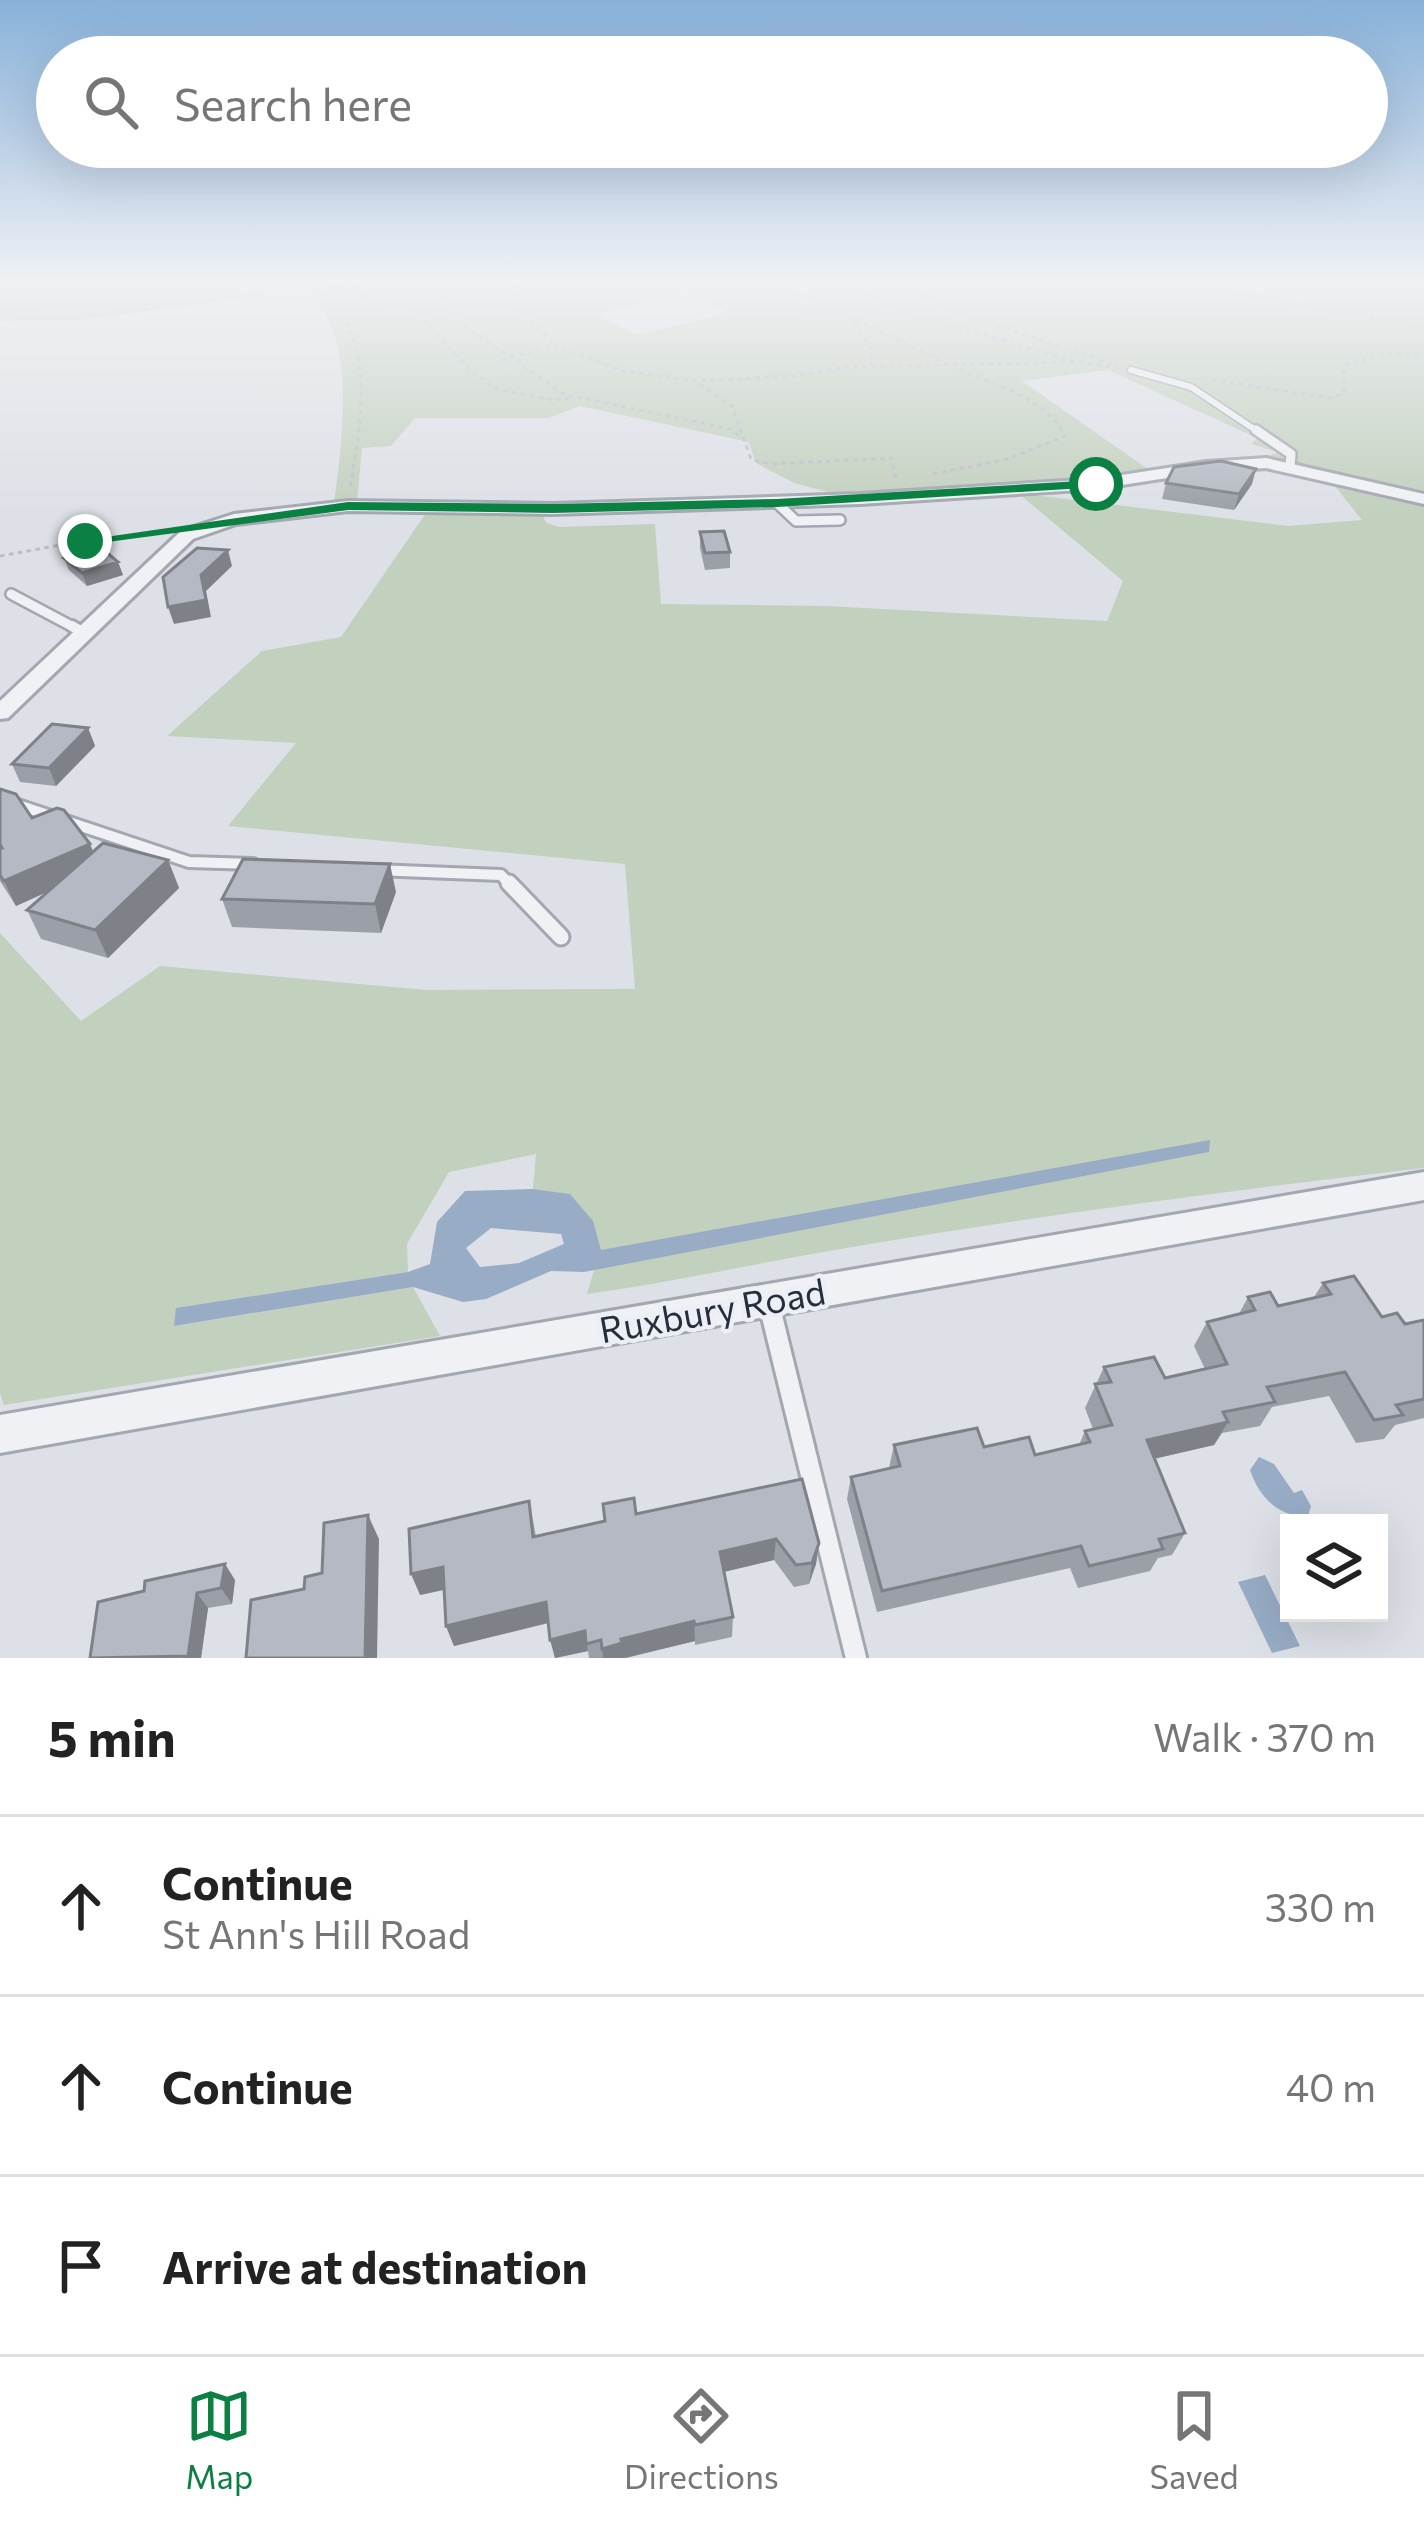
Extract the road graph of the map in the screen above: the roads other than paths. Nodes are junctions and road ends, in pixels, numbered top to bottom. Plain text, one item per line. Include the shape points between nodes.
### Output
1 (1131, 370) road end
2 (1290, 466) junction
3 (786, 498) junction
4 (1424, 499) edge
5 (840, 520) dead end
6 (11, 594) dead end
7 (82, 632) junction
8 (0, 713) edge
9 (0, 799) edge
10 (261, 865) edge
11 (357, 869) edge
12 (561, 938) dead end
13 (1424, 1186) edge
14 (768, 1299) junction
15 (0, 1434) edge
16 (856, 1658) edge

1 - 2 lane via 1203,394 1291,454
2 - 3 street via 860,500
2 - 4 street
3 - 5 lane via 796,521
3 - 7 street via 348,506 202,527
6 - 7 lane
7 - 8 street
9 - 10 lane via 189,862
11 - 12 lane via 501,875
13 - 14 street, Ruxbury Road
14 - 15 street, Ruxbury Road
14 - 16 lane

